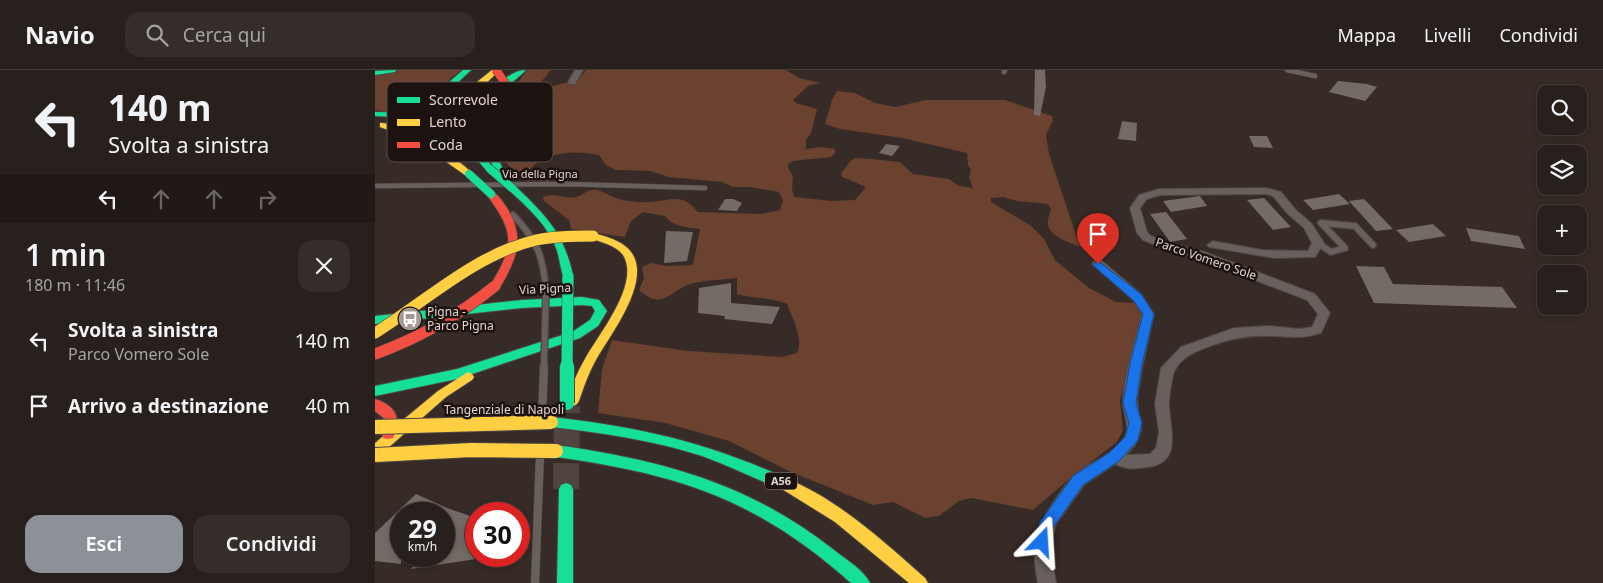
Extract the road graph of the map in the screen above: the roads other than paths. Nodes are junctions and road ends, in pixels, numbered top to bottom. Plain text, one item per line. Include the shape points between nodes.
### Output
1 (392, 70) edge
2 (467, 70) edge
3 (496, 70) edge
4 (522, 70) edge
5 (579, 70) edge
6 (1287, 70) edge
7 (375, 73) edge
8 (1315, 76) dead end
9 (455, 82) edge
10 (482, 82) edge
11 (507, 82) edge
12 (507, 82) edge
13 (572, 82) dead end
14 (450, 162) edge
15 (460, 162) edge
16 (486, 162) edge
17 (492, 162) edge
18 (494, 169) junction
19 (469, 173) junction
20 (375, 186) edge
21 (705, 188) dead end
22 (505, 207) junction
23 (1317, 242) junction
24 (1213, 245) dead end
25 (1373, 245) dead end
26 (1098, 264) dead end
27 (375, 320) edge
28 (375, 333) edge
29 (375, 354) edge
30 (504, 360) junction
31 (375, 391) edge
32 (375, 404) edge
33 (375, 427) edge
34 (541, 434) dead end
35 (541, 444) dead end
36 (375, 452) edge
37 (1114, 457) junction
38 (566, 489) tunnel mouth
39 (831, 555) junction
40 (535, 583) edge
41 (565, 583) edge
42 (840, 583) edge
43 (862, 583) edge
44 (920, 583) edge
45 (1047, 583) edge

1 - 7 main road
2 - 9 main road
3 - 10 main road, bridge
3 - 11 main road, bridge
4 - 12 main road
5 - 13 street
6 - 8 lane
14 - 19 main road
15 - 19 main road
16 - 18 main road, bridge
17 - 18 main road, bridge
18 - 28 main road, bridge via 547,220 561,241 568,276 570,402 627,294 633,275 629,254 610,241 573,235 544,238 494,255
19 - 22 main road, bridge
20 - 21 lane, Via della Pigna via 565,184
22 - 29 main road, bridge via 514,230 513,254 495,286 441,326
22 - 34 lane, bridge via 537,243 543,259 546,290
23 - 24 street, Parco Vomero Sole via 1311,254 1286,257
23 - 25 lane via 1331,252 1345,248 1321,223 1355,226
23 - 37 street, Parco Vomero Sole via 1309,226 1277,194 1266,191 1159,192 1143,197 1135,208 1142,233 1147,238 1311,297 1324,313 1317,330 1299,334 1269,331 1234,333 1186,350 1168,368 1162,404 1166,432 1163,451 1154,460 1129,463
26 - 37 street via 1137,297 1148,314 1130,403 1135,423 1133,432 1131,440
27 - 30 main road, Via Pigna via 522,304 582,301 599,306 599,316 586,330
30 - 31 main road, Via Pigna via 457,374
30 - 36 main road, Via Pigna via 453,385
32 - 36 main road via 391,416 392,422
33 - 44 main road, Tangenziale di Napoli / A56, bridge via 551,422 649,434 682,442 747,464 819,503
35 - 40 lane
36 - 39 main road, bridge via 556,451 639,465 745,502 775,517
37 - 45 street via 1078,481 1046,526 1042,564
38 - 41 main road
39 - 42 main road
39 - 43 main road

